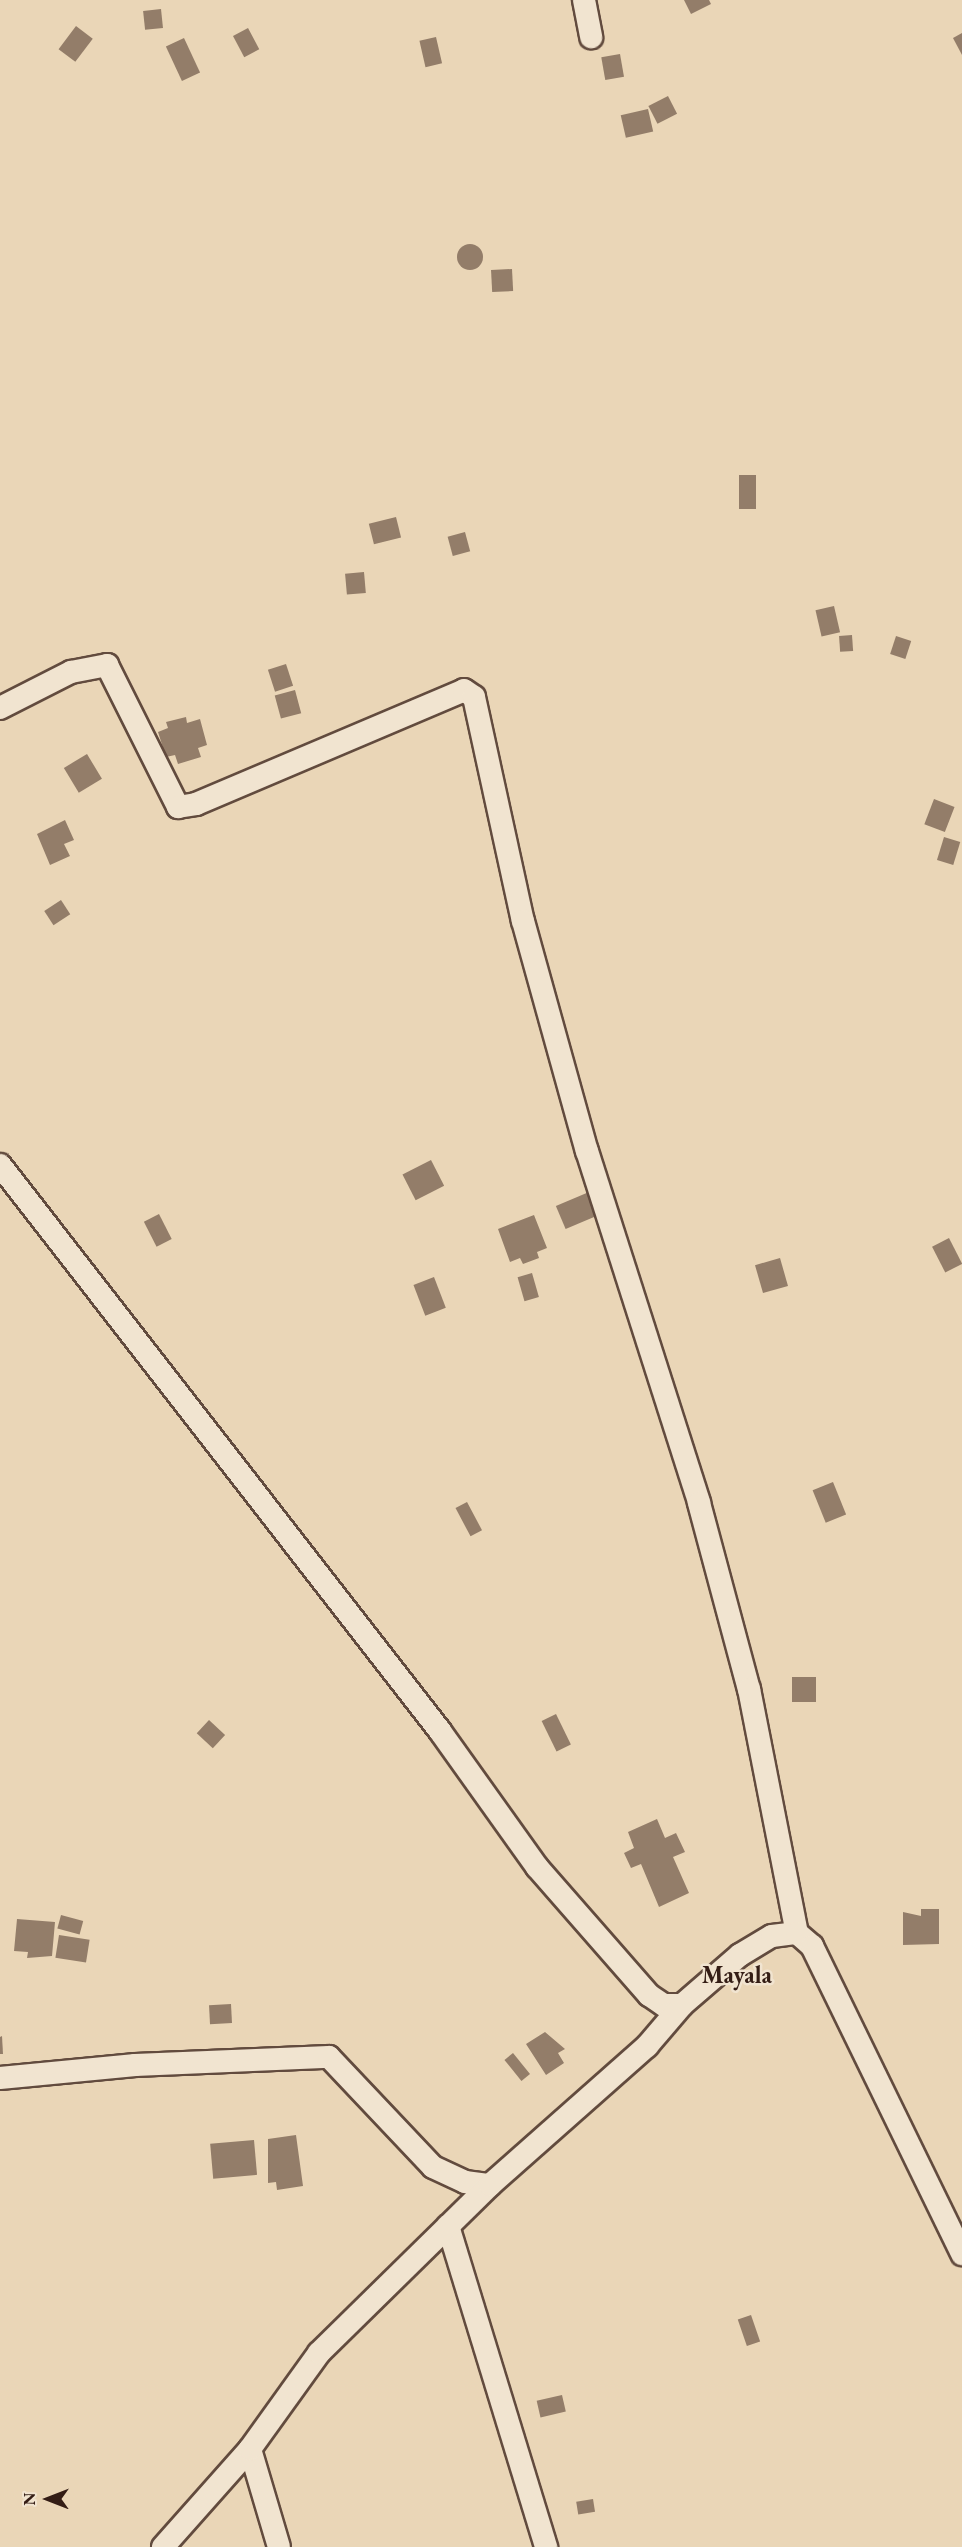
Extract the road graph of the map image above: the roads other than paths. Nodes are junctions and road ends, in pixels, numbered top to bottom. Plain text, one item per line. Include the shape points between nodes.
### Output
1 (584, 0) edge
2 (591, 37) dead end
3 (0, 708) edge
4 (0, 1165) edge
5 (797, 1933) junction
6 (682, 2005) junction
7 (0, 2078) edge
8 (490, 2185) junction
9 (448, 2226) junction
10 (962, 2254) edge
11 (250, 2449) junction
12 (163, 2547) edge
13 (279, 2547) edge
14 (546, 2547) edge

1 - 2 street
3 - 5 street via 71,672 107,665 178,807 196,804 464,690 474,697 523,921 580,1128 699,1503 749,1689
4 - 6 street via 440,1731 586,1929 649,1995 664,2005
5 - 6 street via 758,1943
5 - 10 street via 821,1961
6 - 8 street via 611,2080
7 - 8 street via 135,2065 329,2057 433,2167 465,2182
8 - 9 street
9 - 11 street via 319,2353
9 - 14 street
11 - 12 street
11 - 13 street

